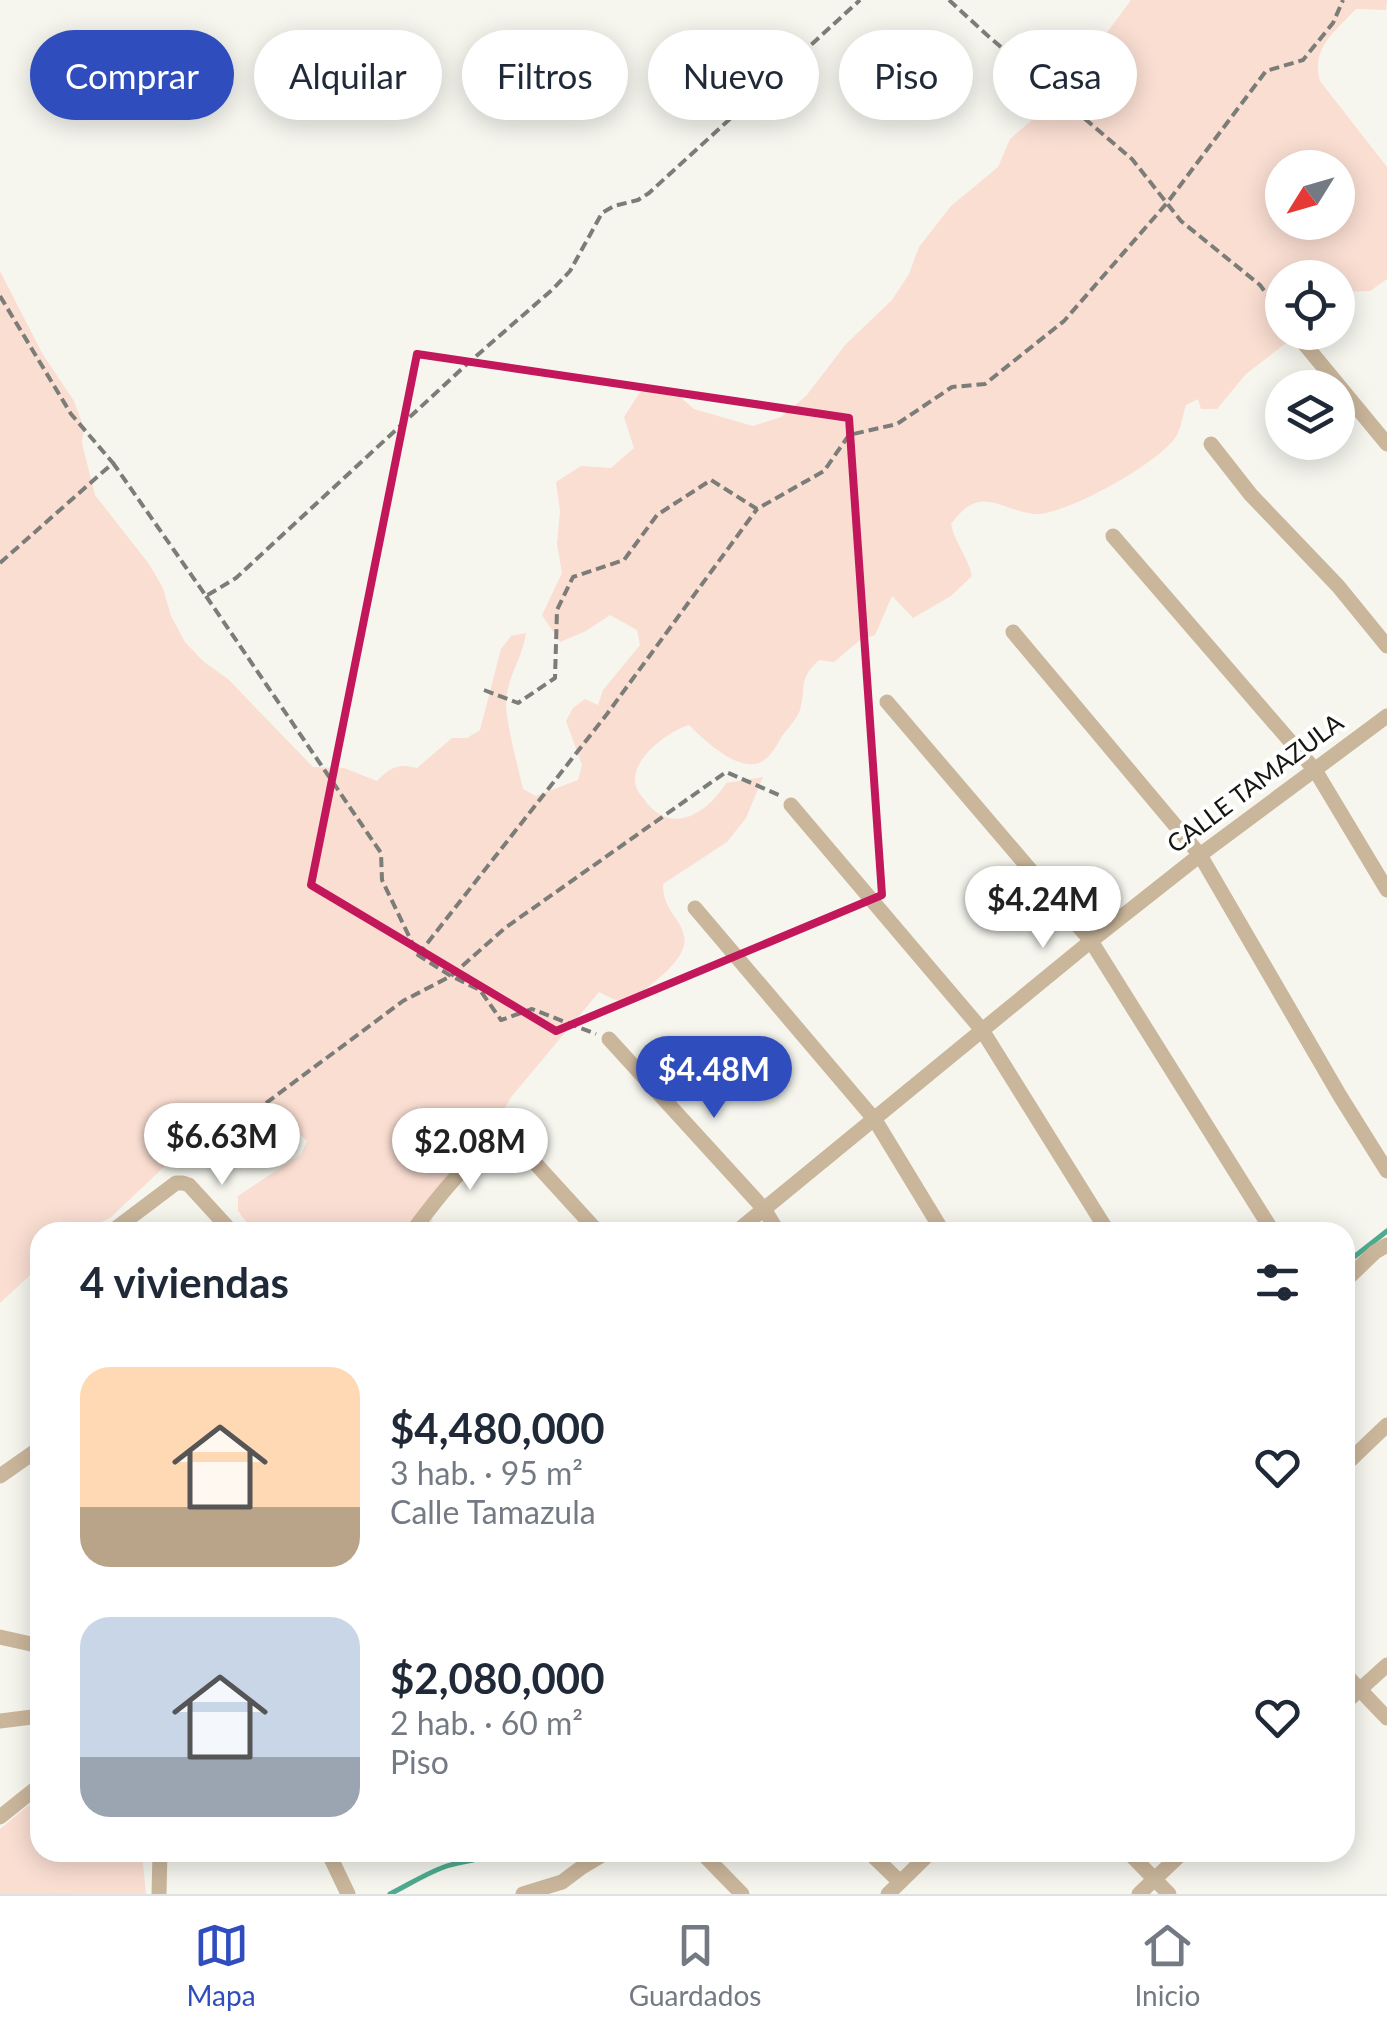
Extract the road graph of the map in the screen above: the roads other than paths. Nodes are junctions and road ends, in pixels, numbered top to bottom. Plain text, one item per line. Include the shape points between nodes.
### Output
1 (1309, 350) edge
2 (1211, 444) dead end
3 (1387, 444) edge
4 (1113, 536) dead end
5 (1013, 632) dead end
6 (1387, 646) edge
7 (887, 702) dead end
8 (1387, 716) edge
9 (1315, 770) junction
10 (790, 805) road end
11 (1200, 855) junction
12 (1387, 890) edge
13 (695, 908) dead end
14 (1091, 940) junction
15 (982, 1030) junction
16 (610, 1039) road end
17 (875, 1120) junction
18 (1387, 1171) edge
19 (764, 1209) junction
20 (124, 1222) edge
21 (223, 1222) edge
22 (420, 1222) edge
23 (589, 1222) edge
24 (748, 1222) edge
25 (772, 1222) edge
26 (937, 1222) edge
27 (1102, 1222) edge
28 (1268, 1222) edge
29 (1387, 1245) edge
30 (1355, 1271) edge
31 (1387, 1425) edge
32 (30, 1455) edge
33 (1355, 1455) edge
34 (0, 1476) edge
35 (0, 1636) edge
36 (30, 1644) edge
37 (1387, 1664) edge
38 (1355, 1685) edge
39 (1360, 1690) junction
40 (1355, 1694) edge
41 (30, 1717) edge
42 (1387, 1718) edge
43 (0, 1721) edge
44 (30, 1793) edge
45 (0, 1816) edge
46 (160, 1862) edge
47 (333, 1862) edge
48 (589, 1862) edge
49 (711, 1862) edge
50 (876, 1862) edge
51 (921, 1862) edge
52 (1138, 1862) edge
53 (1173, 1862) edge
54 (1154, 1879) junction
55 (568, 1888) edge
56 (894, 1888) edge
57 (545, 1891) edge
58 (158, 1894) edge
59 (348, 1894) edge
60 (523, 1894) edge
61 (742, 1894) edge
62 (1139, 1894) edge
63 (1169, 1894) edge

1 - 3 street
2 - 6 street
4 - 9 street
5 - 11 street
7 - 14 street
8 - 9 street, CALLE TAMAZULA
9 - 11 street, CALLE TAMAZULA
9 - 12 street
10 - 15 street
11 - 14 street, CALLE TAMAZULA
11 - 18 street
13 - 17 street
14 - 15 street, CALLE TAMAZULA
14 - 28 street
15 - 17 street, CALLE TAMAZULA
15 - 27 street
16 - 19 street
17 - 19 street, CALLE TAMAZULA
17 - 26 street
19 - 24 street, CALLE TAMAZULA
19 - 25 street
20 - 21 street via 184,1183
22 - 23 street via 452,1179 505,1130
29 - 30 street
31 - 33 street
32 - 34 street
35 - 36 street
37 - 39 street
38 - 39 street
39 - 40 street
39 - 42 street
41 - 43 street
44 - 45 street
46 - 58 street
47 - 59 street
48 - 55 street
49 - 61 street
50 - 56 street
51 - 56 street
52 - 54 street
53 - 54 street
54 - 62 street
54 - 63 street
55 - 57 street
57 - 60 street

